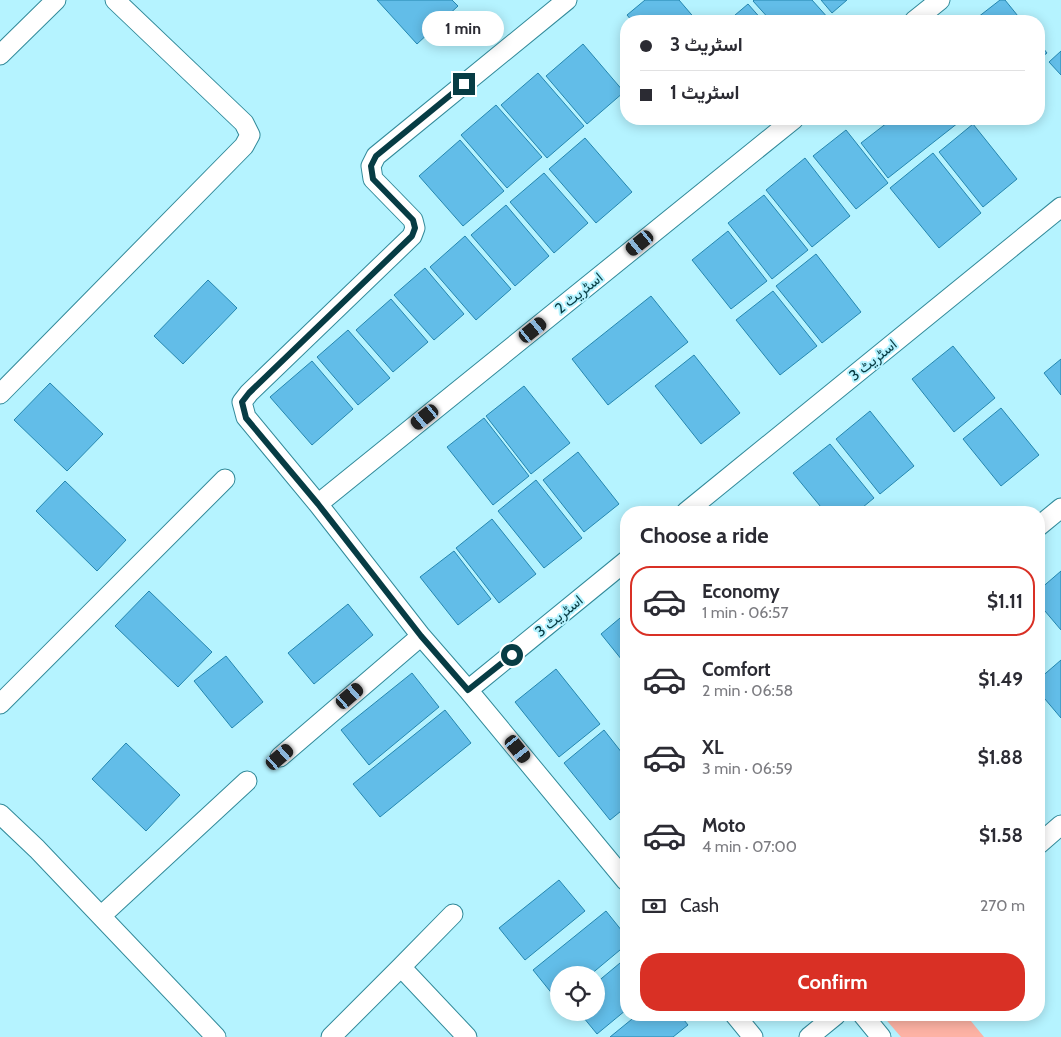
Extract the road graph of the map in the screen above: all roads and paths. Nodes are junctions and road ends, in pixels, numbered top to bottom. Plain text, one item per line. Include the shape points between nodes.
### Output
1 (56, 0) edge
2 (115, 0) edge
3 (567, 0) edge
4 (940, 0) edge
5 (921, 15) edge
6 (0, 55) edge
7 (787, 125) edge
8 (1061, 207) edge
9 (0, 394) edge
10 (224, 479) dead end
11 (318, 504) junction
12 (693, 506) edge
13 (1061, 508) edge
14 (1045, 521) edge
15 (620, 566) edge
16 (421, 636) junction
17 (468, 690) junction
18 (0, 704) edge
19 (280, 757) dead end
20 (247, 781) dead end
21 (0, 814) edge
22 (620, 867) edge
23 (453, 914) dead end
24 (100, 916) junction
25 (401, 967) junction
26 (740, 1021) edge
27 (829, 1021) edge
28 (868, 1021) edge
29 (216, 1037) edge
30 (331, 1037) edge
31 (466, 1037) edge
32 (753, 1037) edge
33 (810, 1037) edge
34 (881, 1037) edge

1 - 6 street
2 - 9 street via 244,124 250,135 244,146
3 - 11 street via 376,156 371,166 373,179 413,220 412,236 242,402 246,418
4 - 5 street
7 - 11 street, اسٹریٹ 2
8 - 12 street, اسٹریٹ 3
10 - 18 street
11 - 16 street
13 - 14 street
15 - 17 street, اسٹریٹ 3
16 - 17 street
16 - 19 street
17 - 22 street
20 - 24 street
21 - 24 street
23 - 25 street
24 - 29 street
25 - 30 street
25 - 31 street
26 - 32 street
27 - 33 street
28 - 34 street

